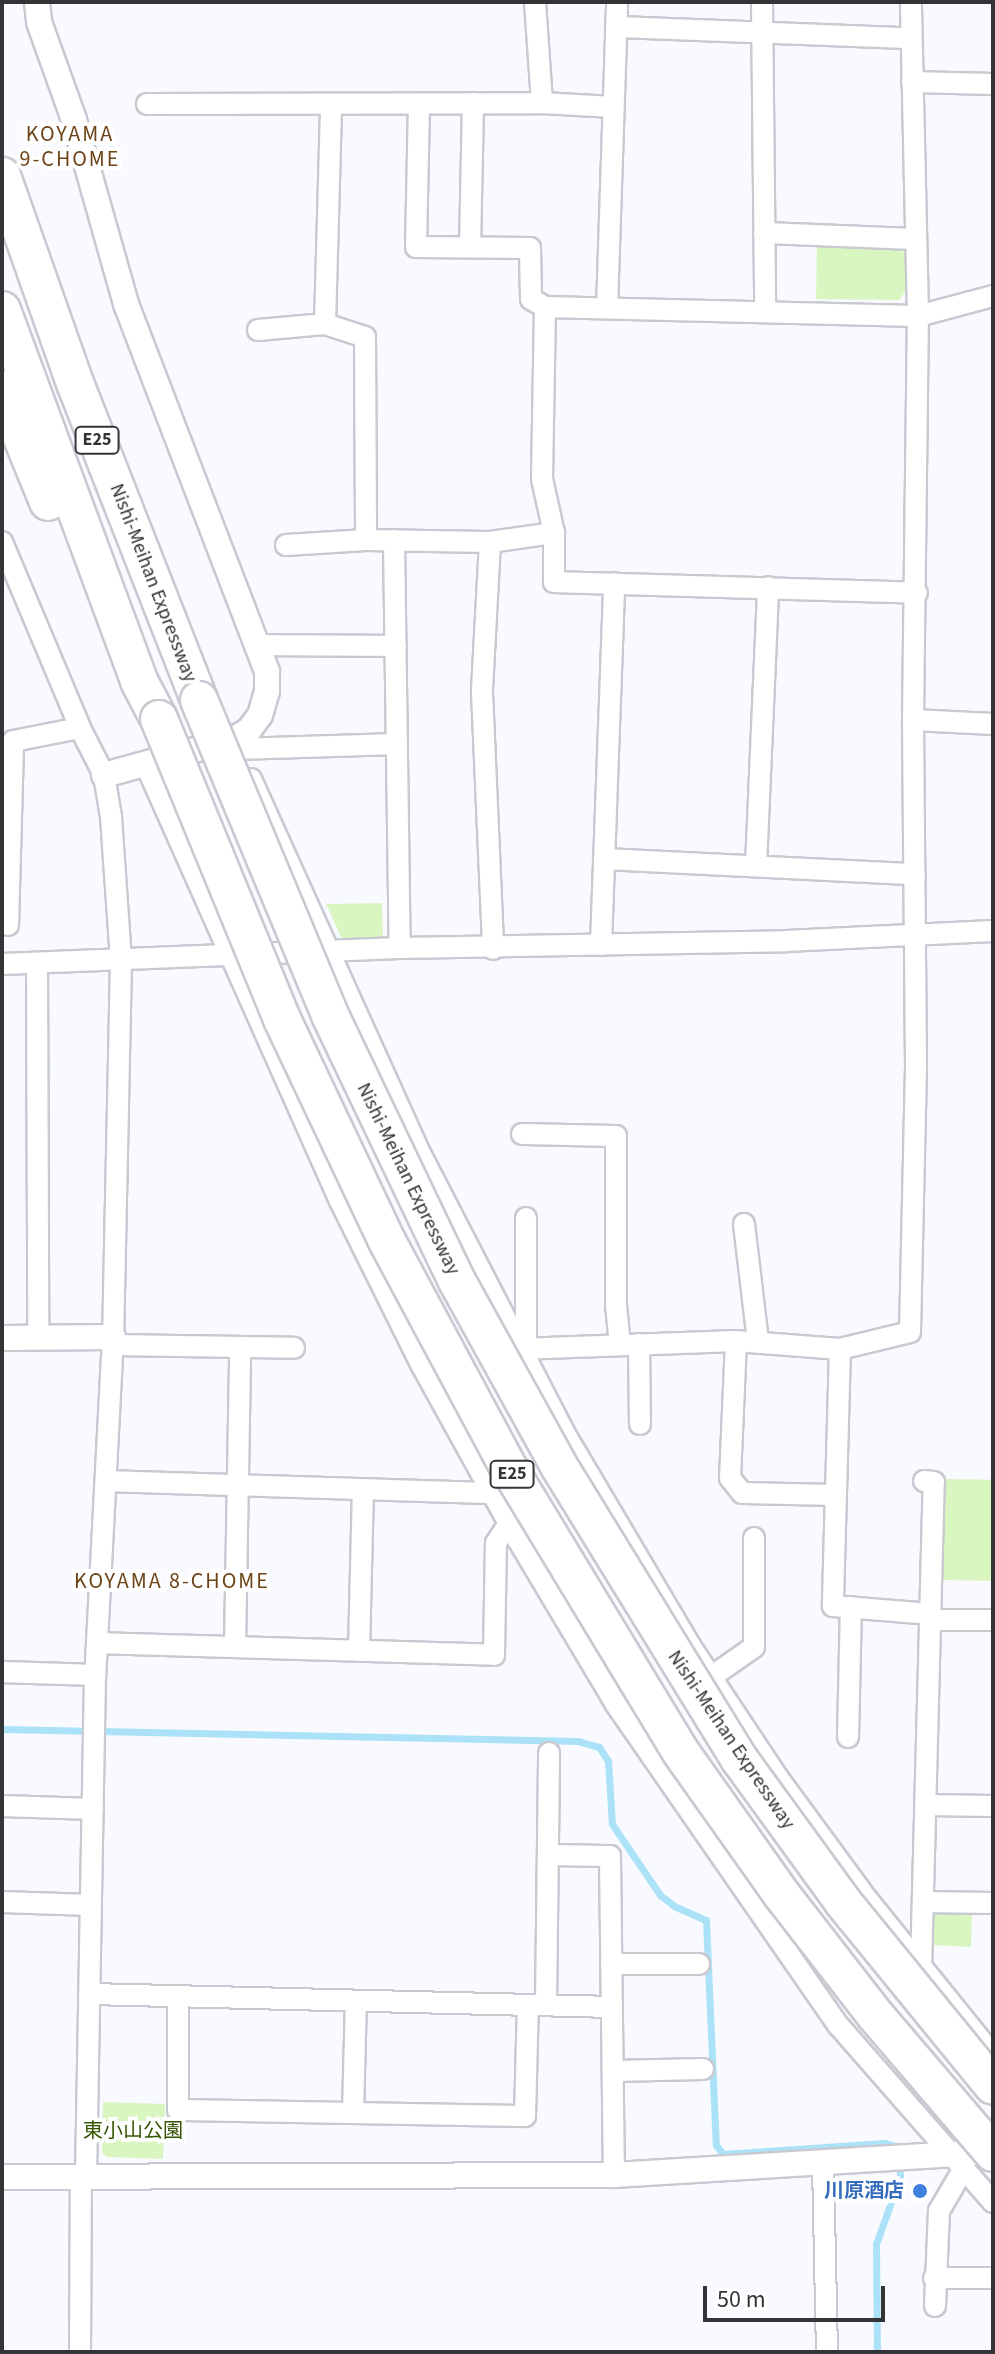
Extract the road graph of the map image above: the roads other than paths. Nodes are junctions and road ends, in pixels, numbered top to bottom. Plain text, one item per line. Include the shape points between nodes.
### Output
1 (37, 2) edge
2 (535, 2) edge
3 (617, 2) edge
4 (762, 2) edge
5 (911, 2) edge
6 (616, 27) junction
7 (763, 31) junction
8 (909, 38) junction
9 (912, 82) junction
10 (993, 84) edge
11 (473, 103) junction
12 (542, 103) junction
13 (147, 104) dead end
14 (331, 104) junction
15 (419, 104) junction
16 (613, 107) junction
17 (2, 176) edge
18 (764, 233) junction
19 (915, 239) junction
20 (470, 247) junction
21 (993, 296) edge
22 (545, 307) junction
23 (607, 308) junction
24 (2, 310) edge
25 (765, 312) junction
26 (918, 316) junction
27 (325, 324) junction
28 (258, 330) dead end
29 (2, 389) edge
30 (554, 533) junction
31 (366, 540) junction
32 (394, 540) junction
33 (490, 542) junction
34 (286, 545) dead end
35 (3, 547) edge
36 (614, 583) junction
37 (768, 587) junction
38 (917, 593) junction
39 (257, 645) junction
40 (396, 646) junction
41 (139, 681) junction
42 (913, 720) junction
43 (993, 724) edge
44 (80, 728) junction
45 (236, 744) junction
46 (397, 744) junction
47 (145, 763) junction
48 (104, 775) junction
49 (604, 859) junction
50 (756, 866) junction
51 (915, 874) junction
52 (8, 925) dead end
53 (993, 931) edge
54 (915, 936) junction
55 (601, 945) junction
56 (400, 948) junction
57 (493, 949) junction
58 (327, 950) junction
59 (228, 956) junction
60 (121, 961) junction
61 (37, 963) junction
62 (2, 964) edge
63 (522, 1134) dead end
64 (526, 1218) dead end
65 (744, 1224) dead end
66 (2, 1338) edge
67 (38, 1338) junction
68 (113, 1341) junction
69 (736, 1341) junction
70 (758, 1342) junction
71 (630, 1344) junction
72 (240, 1347) junction
73 (294, 1348) dead end
74 (522, 1349) junction
75 (840, 1349) junction
76 (640, 1424) dead end
77 (107, 1481) junction
78 (924, 1481) dead end
79 (238, 1485) junction
80 (363, 1489) junction
81 (492, 1493) junction
82 (836, 1495) junction
83 (509, 1524) junction
84 (754, 1538) dead end
85 (851, 1607) junction
86 (931, 1617) junction
87 (993, 1620) edge
88 (97, 1643) junction
89 (235, 1647) junction
90 (359, 1651) junction
91 (2, 1672) edge
92 (95, 1675) junction
93 (711, 1677) junction
94 (848, 1737) dead end
95 (549, 1753) dead end
96 (926, 1805) junction
97 (2, 1806) edge
98 (993, 1806) edge
99 (93, 1809) junction
100 (548, 1855) junction
101 (2, 1902) edge
102 (923, 1902) junction
103 (993, 1903) edge
104 (91, 1905) junction
105 (611, 1964) junction
106 (699, 1964) dead end
107 (921, 1968) junction
108 (89, 1994) junction
109 (178, 1997) junction
110 (356, 2001) junction
111 (537, 2005) junction
112 (612, 2007) junction
113 (993, 2055) edge
114 (703, 2069) dead end
115 (613, 2071) junction
116 (993, 2086) edge
117 (353, 2113) junction
118 (975, 2157) edge
119 (823, 2163) junction
120 (614, 2175) junction
121 (84, 2176) junction
122 (2, 2177) edge
123 (993, 2202) edge
124 (934, 2278) junction
125 (993, 2278) edge
126 (935, 2306) dead end
127 (80, 2352) edge
128 (827, 2352) edge

1 - 39 street via 126,304
2 - 12 street
3 - 6 street
4 - 7 street
5 - 8 street
6 - 7 street
6 - 16 street
7 - 8 street
7 - 18 street
8 - 9 street
9 - 10 street
9 - 19 street
11 - 12 street
11 - 15 street
11 - 20 street
12 - 16 street
13 - 14 street
14 - 15 street
14 - 27 street
15 - 20 street via 416,247
16 - 23 street
17 - 116 highway, Nishi-Meihan Expressway / E25, bridge via 75,383 199,700 330,1015 457,1281 559,1466 740,1760 843,1902
18 - 19 street
18 - 25 street
19 - 26 street
20 - 22 street via 530,248 531,299
21 - 26 street
22 - 23 street
22 - 30 street via 542,479
23 - 25 street
24 - 41 highway, E25
25 - 26 street
26 - 38 street
27 - 28 street
27 - 31 street via 365,337
29 - 41 highway via 76,570
30 - 33 street
30 - 36 street via 554,582
31 - 32 street
31 - 34 street
32 - 33 street
32 - 40 street
33 - 57 street via 482,692
35 - 44 street
36 - 37 street
36 - 49 street
37 - 38 street
37 - 50 street
38 - 42 street
39 - 40 street
39 - 45 street via 267,672 267,691 260,715
40 - 46 street
41 - 118 highway, E25, bridge via 282,1019 387,1241 510,1470 680,1751
42 - 43 street
42 - 51 street
44 - 48 street
44 - 52 street via 13,741
45 - 46 street
45 - 47 street
45 - 58 street
46 - 56 street
47 - 48 street
47 - 59 street
48 - 60 street
49 - 50 street
49 - 55 street
50 - 51 street
51 - 54 street
53 - 54 street
54 - 55 street
54 - 75 street via 910,1332
55 - 57 street
56 - 57 street
56 - 58 street
58 - 59 street
58 - 74 street via 420,1153
59 - 60 street
59 - 81 street via 340,1201
60 - 61 street
60 - 68 street
61 - 62 street
61 - 67 street
63 - 71 street via 616,1136 616,1305
64 - 74 street
65 - 70 street
66 - 67 street
67 - 68 street
68 - 72 street
68 - 77 street
69 - 70 street
69 - 71 street
69 - 82 street via 730,1478 742,1493
70 - 75 street
71 - 74 street
71 - 76 street
72 - 73 street
72 - 79 street
74 - 93 street via 573,1447
75 - 82 street
77 - 79 street
77 - 88 street
78 - 86 street via 934,1482
79 - 80 street
79 - 89 street
80 - 81 street
80 - 90 street
81 - 83 street
82 - 85 street via 833,1606
83 - 90 street via 496,1543 494,1655
83 - 118 street via 615,1703 839,2026
84 - 93 street via 754,1647
85 - 86 street
85 - 94 street
86 - 87 street
86 - 96 street
88 - 89 street
88 - 92 street
89 - 90 street
91 - 92 street
92 - 99 street
93 - 107 street via 778,1778
95 - 100 street
96 - 98 street
96 - 102 street
97 - 99 street
99 - 104 street
100 - 105 street via 610,1856
100 - 111 street
101 - 104 street
102 - 103 street
102 - 107 street
104 - 108 street
105 - 106 street
105 - 112 street
107 - 113 street
108 - 109 street
108 - 121 street
109 - 110 street
109 - 117 street via 178,2110
110 - 111 street
110 - 117 street
111 - 112 street
111 - 117 street via 525,2116
112 - 115 street
114 - 115 street
115 - 120 street
118 - 119 street
118 - 123 street
118 - 124 street via 939,2211
119 - 120 street
119 - 128 street
120 - 121 street
121 - 122 street
121 - 127 street
124 - 125 street
124 - 126 street

